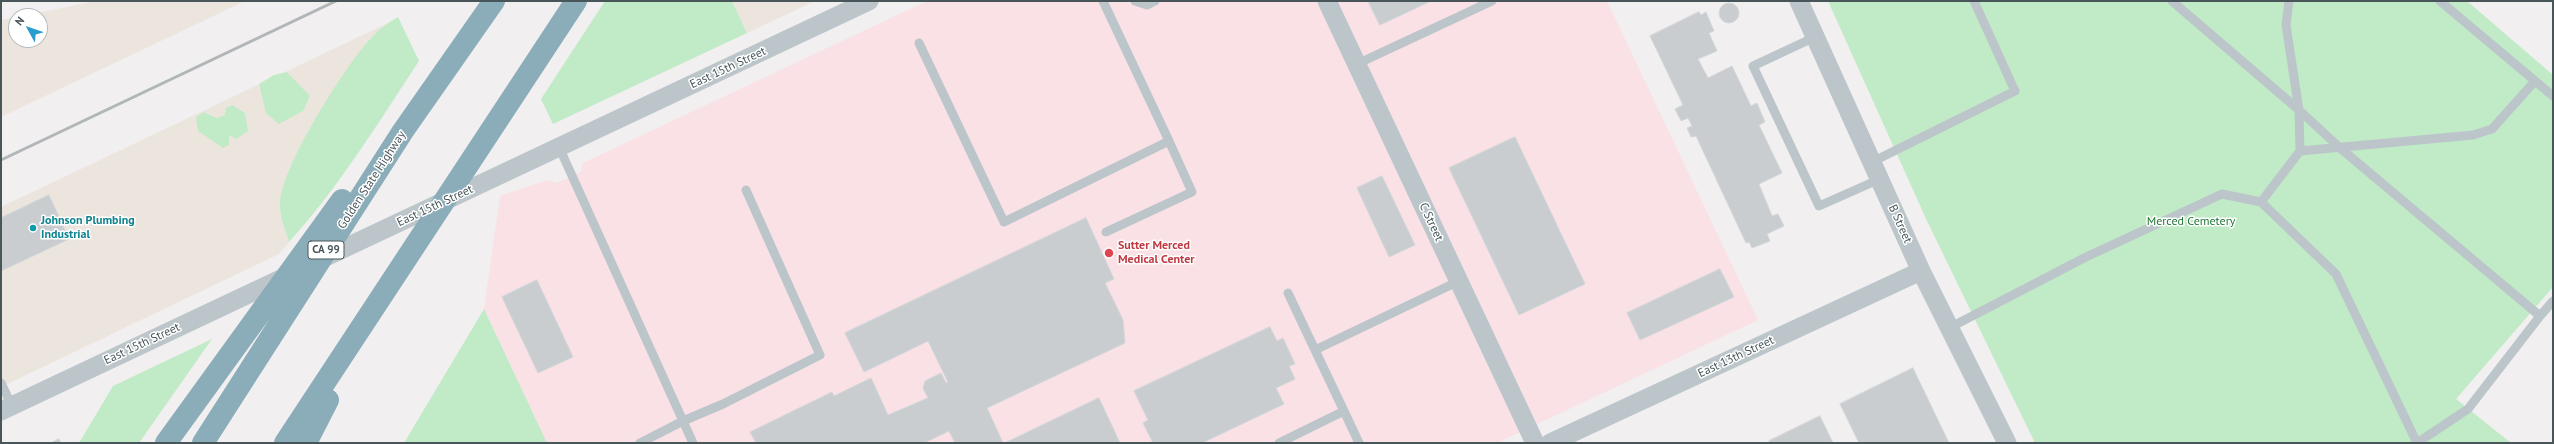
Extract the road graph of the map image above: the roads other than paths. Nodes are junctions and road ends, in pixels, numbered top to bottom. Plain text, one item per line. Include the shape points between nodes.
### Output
1 (494, 1) edge
2 (576, 1) edge
3 (869, 1) edge
4 (1102, 1) edge
5 (1135, 1) edge
6 (1155, 1) edge
7 (1327, 1) edge
8 (1492, 1) edge
9 (1799, 1) edge
10 (1974, 1) edge
11 (2172, 1) edge
12 (2289, 1) edge
13 (2440, 1) edge
14 (1816, 37) junction
15 (919, 43) dead end
16 (1357, 64) junction
17 (2535, 81) junction
18 (2553, 96) edge
19 (2300, 110) junction
20 (402, 131) junction
21 (1169, 141) junction
22 (559, 148) junction
23 (2340, 148) junction
24 (2300, 151) junction
25 (1872, 162) junction
26 (1880, 179) junction
27 (746, 190) dead end
28 (2261, 202) junction
29 (1106, 232) dead end
30 (1921, 270) junction
31 (1459, 281) junction
32 (1288, 292) dead end
33 (382, 296) junction
34 (2553, 301) edge
35 (2540, 316) junction
36 (1951, 327) junction
37 (1315, 350) junction
38 (1, 383) edge
39 (6, 408) edge
40 (1344, 411) junction
41 (682, 421) junction
42 (1577, 437) edge
43 (166, 443) edge
44 (203, 443) edge
45 (285, 443) edge
46 (306, 443) edge
47 (640, 443) edge
48 (693, 443) edge
49 (1279, 443) edge
50 (1359, 443) edge
51 (1535, 443) edge
52 (1550, 443) edge
53 (2007, 443) edge
54 (2417, 443) edge

1 - 20 highway, Golden State Highway / CA 99
2 - 33 highway
3 - 22 street, East 15th Street
4 - 21 lane
5 - 6 lane via 1147,5
7 - 16 street, C Street
8 - 16 lane
9 - 14 street, B Street
10 - 25 lane via 2015,91
11 - 19 lane
12 - 19 lane via 2286,25
13 - 17 lane
14 - 25 street, B Street
14 - 26 lane via 1753,66 1819,206
15 - 21 lane via 1004,222
16 - 31 street, C Street
17 - 18 lane
17 - 23 lane via 2492,129 2474,135
19 - 23 lane
19 - 24 lane
20 - 43 highway via 355,182
20 - 44 highway, Golden State Highway / CA 99
21 - 29 lane via 1192,192
22 - 39 street, East 15th Street
22 - 41 lane
23 - 24 lane
23 - 35 lane
24 - 28 lane
25 - 26 street, B Street
26 - 30 street, B Street
27 - 41 lane via 820,355 723,404
28 - 36 lane via 2222,194 2086,257
28 - 54 lane via 2336,274
30 - 36 street, B Street
30 - 42 street, East 13th Street
31 - 37 lane
31 - 51 street, C Street
32 - 37 lane
33 - 45 highway
33 - 46 highway
34 - 35 lane
35 - 54 lane via 2468,409
36 - 53 street, B Street
37 - 40 lane
38 - 39 lane
40 - 49 lane
40 - 50 lane
41 - 47 lane
41 - 48 lane
42 - 52 street, East 13th Street

